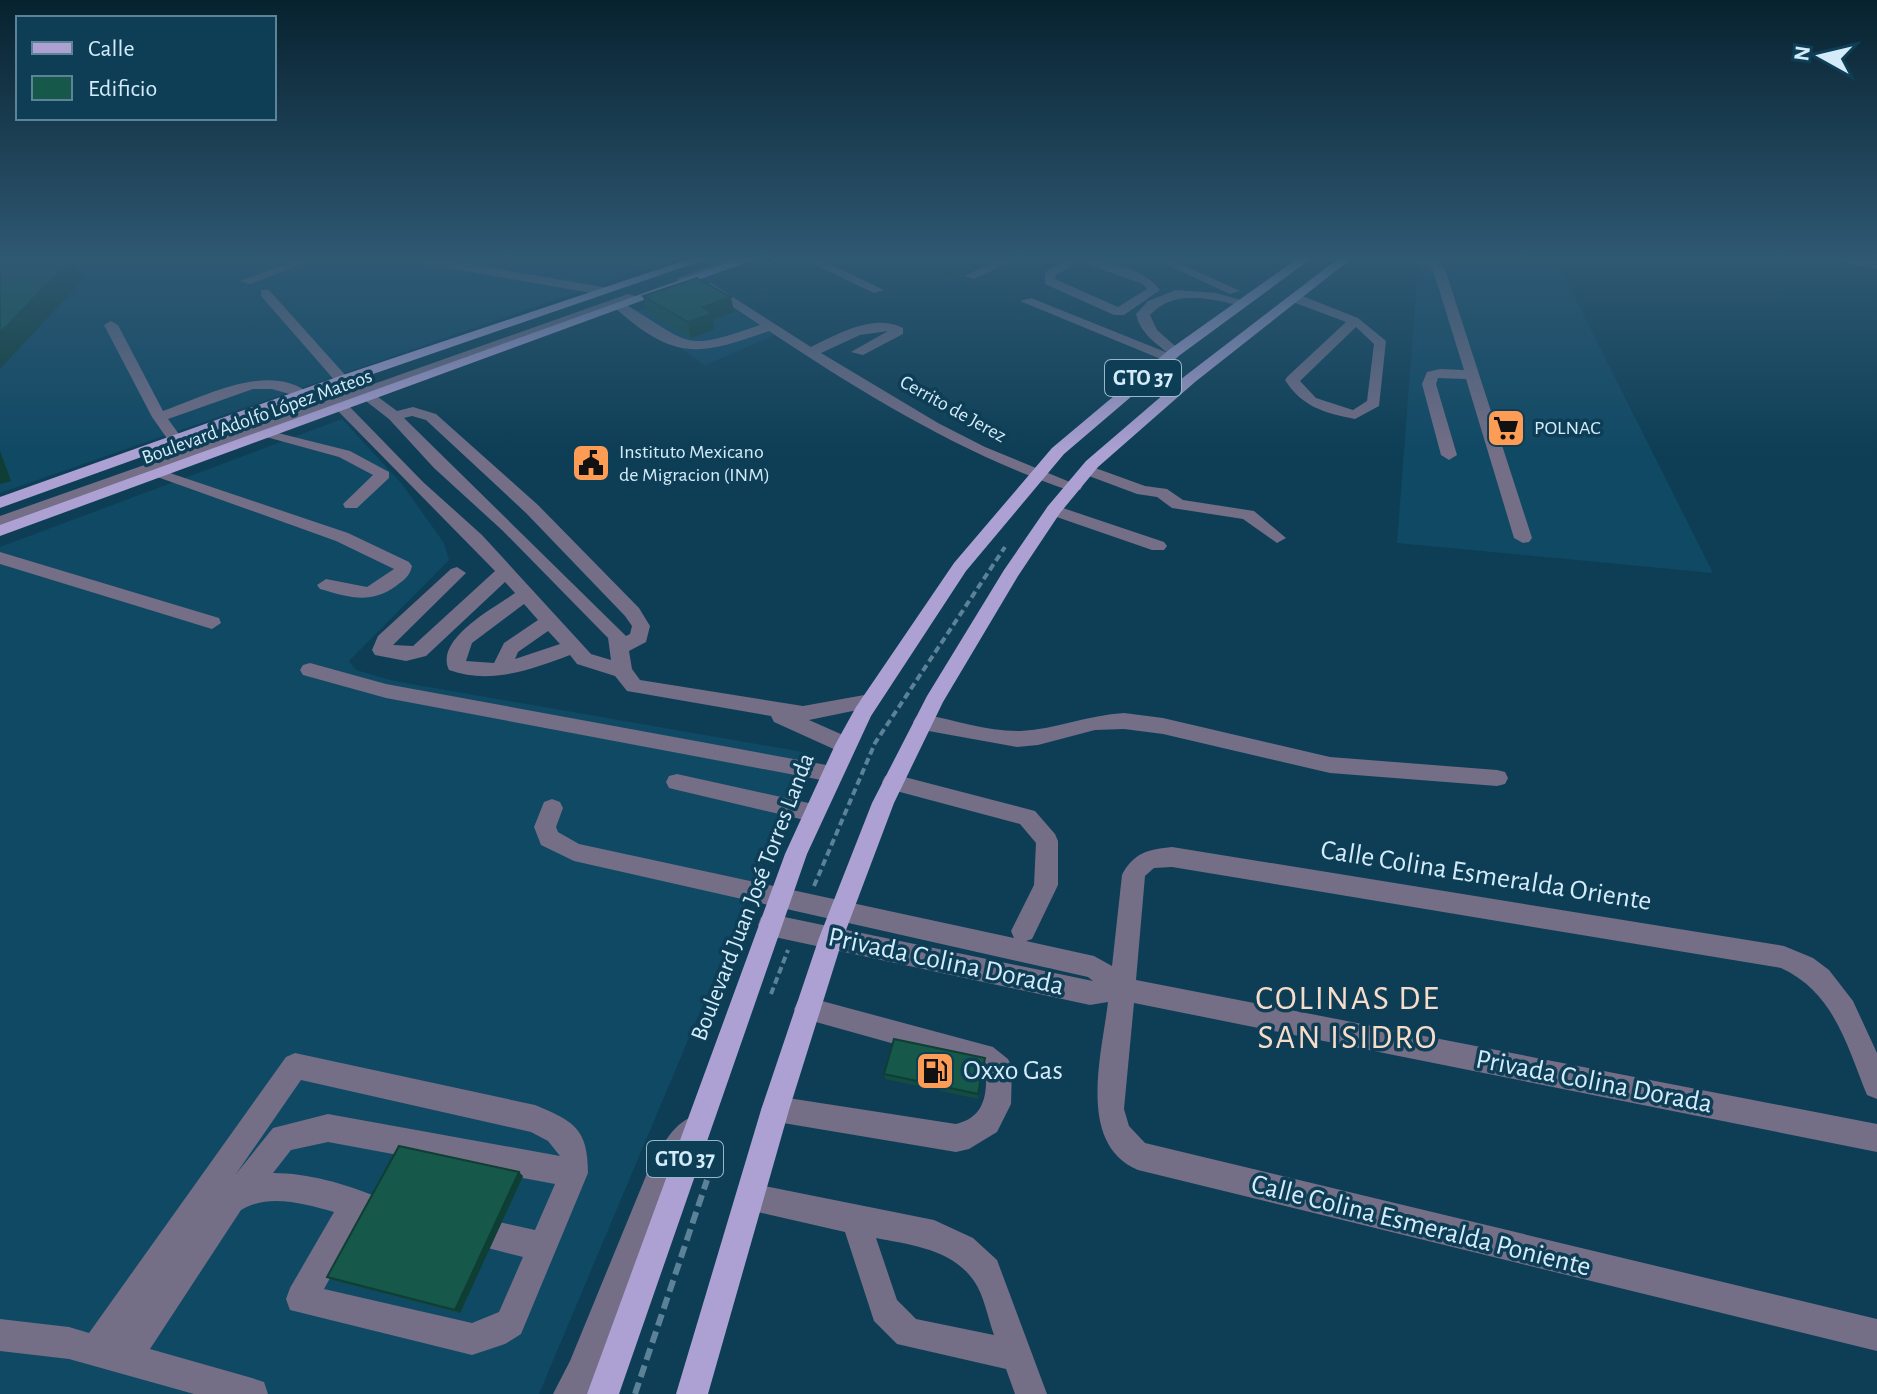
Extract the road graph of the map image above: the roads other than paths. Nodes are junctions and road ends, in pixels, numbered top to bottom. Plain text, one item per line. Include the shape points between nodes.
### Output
1 (292, 323) edge
2 (509, 323) edge
3 (558, 323) edge
4 (576, 323) edge
5 (648, 323) edge
6 (766, 323) edge
7 (1086, 323) edge
8 (1145, 323) edge
9 (1215, 323) edge
10 (1263, 323) edge
11 (1353, 323) edge
12 (1357, 323) edge
13 (1456, 323) edge
14 (111, 325) dead end
15 (771, 326) junction
16 (504, 336) dead end
17 (811, 352) junction
18 (858, 352) dead end
19 (1172, 355) junction
20 (445, 357) dead end
21 (1472, 375) junction
22 (342, 380) junction
23 (303, 394) junction
24 (369, 397) junction
25 (342, 407) junction
26 (394, 416) junction
27 (159, 417) junction
28 (266, 435) junction
29 (176, 441) junction
30 (1449, 455) dead end
31 (440, 465) junction
32 (1087, 470) junction
33 (405, 472) junction
34 (157, 474) junction
35 (383, 475) junction
36 (1036, 475) junction
37 (1074, 487) junction
38 (0, 503) edge
39 (351, 504) dead end
40 (1054, 510) junction
41 (536, 515) junction
42 (0, 522) edge
43 (509, 527) junction
44 (0, 531) edge
45 (1277, 538) dead end
46 (1523, 538) dead end
47 (476, 539) junction
48 (1158, 546) dead end
49 (0, 558) edge
50 (457, 573) dead end
51 (504, 573) junction
52 (326, 585) dead end
53 (526, 594) junction
54 (549, 621) junction
55 (212, 623) dead end
56 (572, 647) junction
57 (619, 648) junction
58 (501, 667) junction
59 (310, 670) dead end
60 (622, 671) junction
61 (870, 701) junction
62 (771, 711) junction
63 (923, 722) junction
64 (845, 745) junction
65 (832, 774) junction
66 (1497, 778) dead end
67 (677, 782) dead end
68 (893, 782) junction
69 (552, 808) dead end
70 (813, 813) junction
71 (780, 897) junction
72 (840, 911) junction
73 (770, 925) junction
74 (1023, 931) dead end
75 (831, 938) junction
76 (1123, 989) junction
77 (807, 1009) junction
78 (1877, 1086) edge
79 (775, 1110) junction
80 (696, 1128) junction
81 (1877, 1138) edge
82 (574, 1173) junction
83 (240, 1192) junction
84 (750, 1198) junction
85 (855, 1218) junction
86 (495, 1236) edge
87 (543, 1247) junction
88 (0, 1335) edge
89 (1877, 1335) edge
90 (111, 1353) junction
91 (1018, 1356) junction
92 (252, 1394) edge
93 (569, 1394) edge
94 (603, 1394) edge
95 (692, 1394) edge
96 (1031, 1394) edge

1 - 22 street
2 - 22 main road, Boulevard Adolfo López Mateos
3 - 42 street
4 - 24 main road, Boulevard Adolfo López Mateos
5 - 15 street via 694,347
6 - 15 street, Cerrito de Jerez
7 - 19 street
8 - 19 street
9 - 19 main road, Boulevard Juan José Torres Landa / GTO 37
10 - 32 main road, GTO 37
11 - 12 street via 1292,380 1298,393 1316,406 1355,415 1374,403 1381,344 1369,328
13 - 21 street
14 - 27 street
15 - 17 street, Cerrito de Jerez
16 - 20 street
17 - 18 street via 877,325 898,331
17 - 36 street, Cerrito de Jerez via 964,441
19 - 36 main road, Boulevard Juan José Torres Landa / GTO 37 via 1094,418
21 - 30 street via 1440,373 1432,375 1429,384
21 - 46 street
22 - 23 main road, Boulevard Adolfo López Mateos
23 - 27 street via 252,385
23 - 29 main road, Boulevard Adolfo López Mateos
24 - 25 main road, Boulevard Adolfo López Mateos
24 - 26 street
25 - 28 main road, Boulevard Adolfo López Mateos
25 - 33 street
26 - 31 street
26 - 41 street via 413,411 431,417
27 - 29 street
28 - 34 main road, Boulevard Adolfo López Mateos
28 - 35 street via 362,461
29 - 38 main road, Boulevard Adolfo López Mateos
31 - 33 street
31 - 43 street
32 - 37 main road, GTO 37
32 - 45 street via 1143,491 1161,492 1178,504 1248,515
33 - 35 street
33 - 47 street
34 - 44 main road, Boulevard Adolfo López Mateos
34 - 52 street via 342,537 403,566 374,594
35 - 39 street
36 - 37 street, Cerrito de Jerez
36 - 61 main road, Boulevard Juan José Torres Landa / GTO 37 via 960,567
37 - 40 main road, GTO 37
40 - 48 street
40 - 63 main road, GTO 37
41 - 43 street
41 - 57 street via 641,626 636,641
43 - 47 street
43 - 57 street via 617,636
47 - 51 street
49 - 55 street
50 - 51 street via 385,641 382,650 419,651
51 - 53 street
53 - 54 street
53 - 58 street via 465,638 454,658 465,670
54 - 56 street
54 - 58 street via 511,648
56 - 58 street
56 - 60 street via 584,659
57 - 60 street
59 - 65 street via 386,691
60 - 62 street via 634,686
61 - 62 street via 815,713
61 - 64 main road, Boulevard Juan José Torres Landa / GTO 37
62 - 64 street
63 - 66 street via 1017,739 1124,721 1330,765
63 - 68 main road, GTO 37
64 - 65 main road, Boulevard Juan José Torres Landa / GTO 37
65 - 70 main road, Boulevard Juan José Torres Landa / GTO 37
67 - 70 street
68 - 72 main road, GTO 37
68 - 74 street via 1027,817 1047,841 1046,885
69 - 71 street, Privada Colina Dorada via 545,827 549,838 574,852
70 - 71 main road, Boulevard Juan José Torres Landa / GTO 37
71 - 72 street, Privada Colina Dorada
71 - 73 main road, Boulevard Juan José Torres Landa / GTO 37
72 - 75 main road, GTO 37
72 - 76 street, Privada Colina Dorada via 1094,967
73 - 75 street, Privada Colina Dorada
73 - 80 main road, Boulevard Juan José Torres Landa / GTO 37
75 - 76 street, Privada Colina Dorada via 1090,993
75 - 77 main road, GTO 37
76 - 78 street, Calle Colina Esmeralda Oriente via 1134,875 1151,858 1172,857 1784,957 1811,968 1837,993
76 - 81 street, Privada Colina Dorada
76 - 89 street, Calle Colina Esmeralda Poniente via 1110,1109 1123,1145 1138,1156
77 - 79 main road, GTO 37
77 - 79 street via 984,1056 999,1068 996,1108 988,1125 975,1135 956,1138
79 - 84 main road, GTO 37
80 - 93 street via 658,1181
80 - 94 main road, Boulevard Juan José Torres Landa / GTO 37
82 - 83 street via 328,1128 283,1138
82 - 87 street
82 - 90 street via 574,1147 535,1119 295,1066
83 - 87 street via 270,1185 363,1206 301,1299 472,1339 510,1323
83 - 90 street
84 - 85 street
84 - 95 main road, GTO 37
85 - 91 street via 934,1235 962,1249 986,1271
85 - 91 street via 885,1310 908,1333
86 - 87 street
88 - 90 street via 39,1337
90 - 92 street
91 - 96 street

